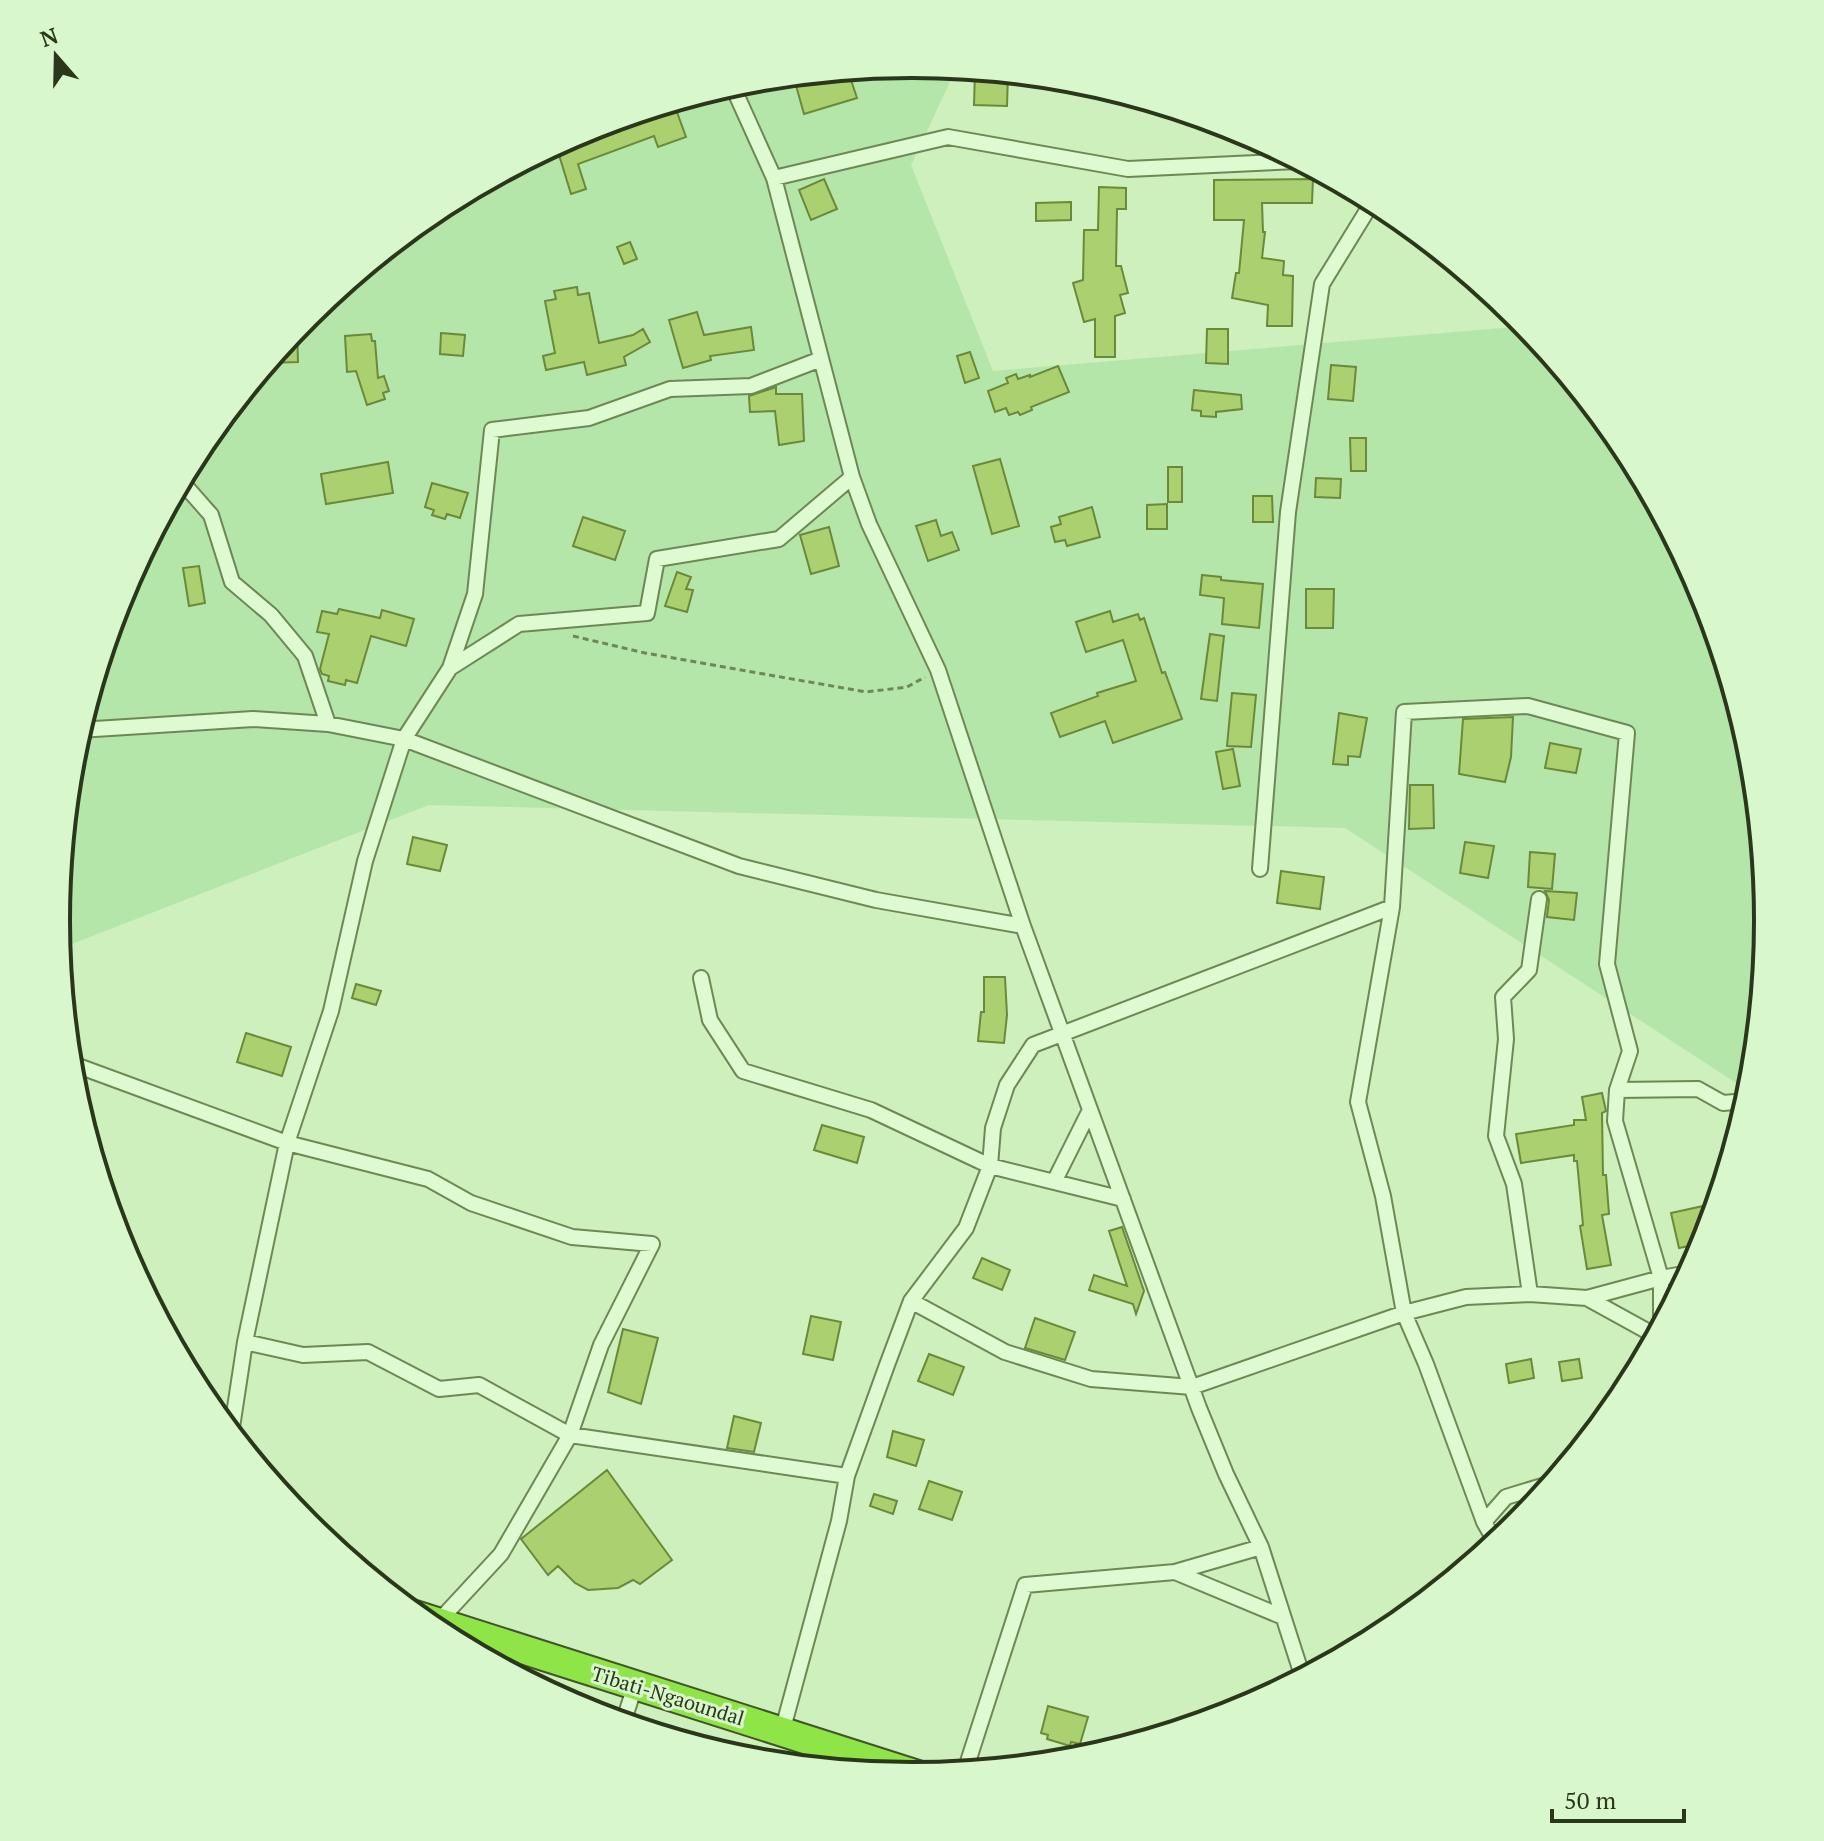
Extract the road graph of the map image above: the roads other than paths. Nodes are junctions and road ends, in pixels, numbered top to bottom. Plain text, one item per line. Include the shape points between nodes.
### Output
1 (738, 97) edge
2 (1277, 162) edge
3 (774, 178) junction
4 (1366, 212) edge
5 (821, 359) junction
6 (852, 477) junction
7 (189, 490) edge
8 (450, 668) junction
9 (328, 724) junction
10 (93, 729) edge
11 (404, 739) junction
12 (1260, 869) dead end
13 (1539, 899) dead end
14 (1392, 907) junction
15 (1023, 926) junction
16 (701, 978) dead end
17 (1063, 1035) junction
18 (83, 1068) edge
19 (1617, 1090) junction
20 (1734, 1102) edge
21 (1090, 1110) junction
22 (287, 1143) junction
23 (990, 1166) junction
24 (1054, 1182) junction
25 (1123, 1199) junction
26 (1675, 1275) edge
27 (1661, 1278) junction
28 (1530, 1294) junction
29 (1587, 1298) junction
30 (911, 1301) junction
31 (1661, 1304) edge
32 (1404, 1313) junction
33 (1647, 1331) edge
34 (245, 1342) junction
35 (1192, 1387) junction
36 (233, 1418) edge
37 (570, 1435) junction
38 (847, 1476) junction
39 (1533, 1489) edge
40 (1484, 1522) junction
41 (1490, 1532) edge
42 (1261, 1547) junction
43 (1175, 1572) junction
44 (433, 1613) edge
45 (1283, 1617) junction
46 (457, 1629) edge
47 (1300, 1668) edge
48 (635, 1686) junction
49 (626, 1712) edge
50 (782, 1732) junction
51 (875, 1761) edge
52 (968, 1761) edge

1 - 3 street
2 - 3 street via 1128,169 948,137
3 - 5 street
4 - 12 street via 1322,284 1288,512
5 - 6 street
5 - 8 street via 751,386 670,389 589,418 492,430 475,594
6 - 8 street via 779,539 657,559 647,613 519,624
6 - 15 street via 938,670
7 - 9 street via 211,515 232,582 271,615 305,656
8 - 11 street
9 - 10 street via 253,719
9 - 11 street
11 - 15 street via 739,866 876,900
11 - 22 street via 365,861 331,1011
13 - 28 street via 1529,970 1503,997 1506,1039 1496,1136 1514,1184
14 - 17 street
14 - 19 street via 1404,712 1528,706 1627,733 1607,964 1630,1051
14 - 32 street via 1358,1102 1383,1196
15 - 17 street
16 - 23 street via 710,1020 743,1071 871,1110
17 - 21 street
17 - 23 street via 1033,1045 1007,1085 993,1128
18 - 22 street
19 - 20 street via 1698,1089 1723,1103
19 - 27 street via 1615,1121
21 - 24 street
21 - 25 street
22 - 34 street
22 - 37 street via 428,1179 471,1203 572,1237 652,1244 601,1345
23 - 24 street
23 - 30 street via 966,1228
24 - 25 street
25 - 35 street
26 - 27 street
27 - 29 street
27 - 31 street
28 - 29 street
28 - 32 street via 1466,1297
29 - 33 street
30 - 35 street via 1005,1352 1091,1379
30 - 38 street
32 - 35 street
32 - 40 street
34 - 36 street
34 - 37 street via 303,1355 368,1352 439,1389 479,1385
35 - 42 street
37 - 38 street
37 - 44 street via 501,1554
38 - 50 street
39 - 40 street via 1506,1497
40 - 41 street
42 - 43 street
42 - 45 street
43 - 45 street
43 - 52 street via 1025,1585
45 - 47 street
46 - 48 highway, Tibati-Ngaoundal
48 - 49 street
48 - 50 highway, Tibati-Ngaoundal
50 - 51 highway, Tibati-Ngaoundal

